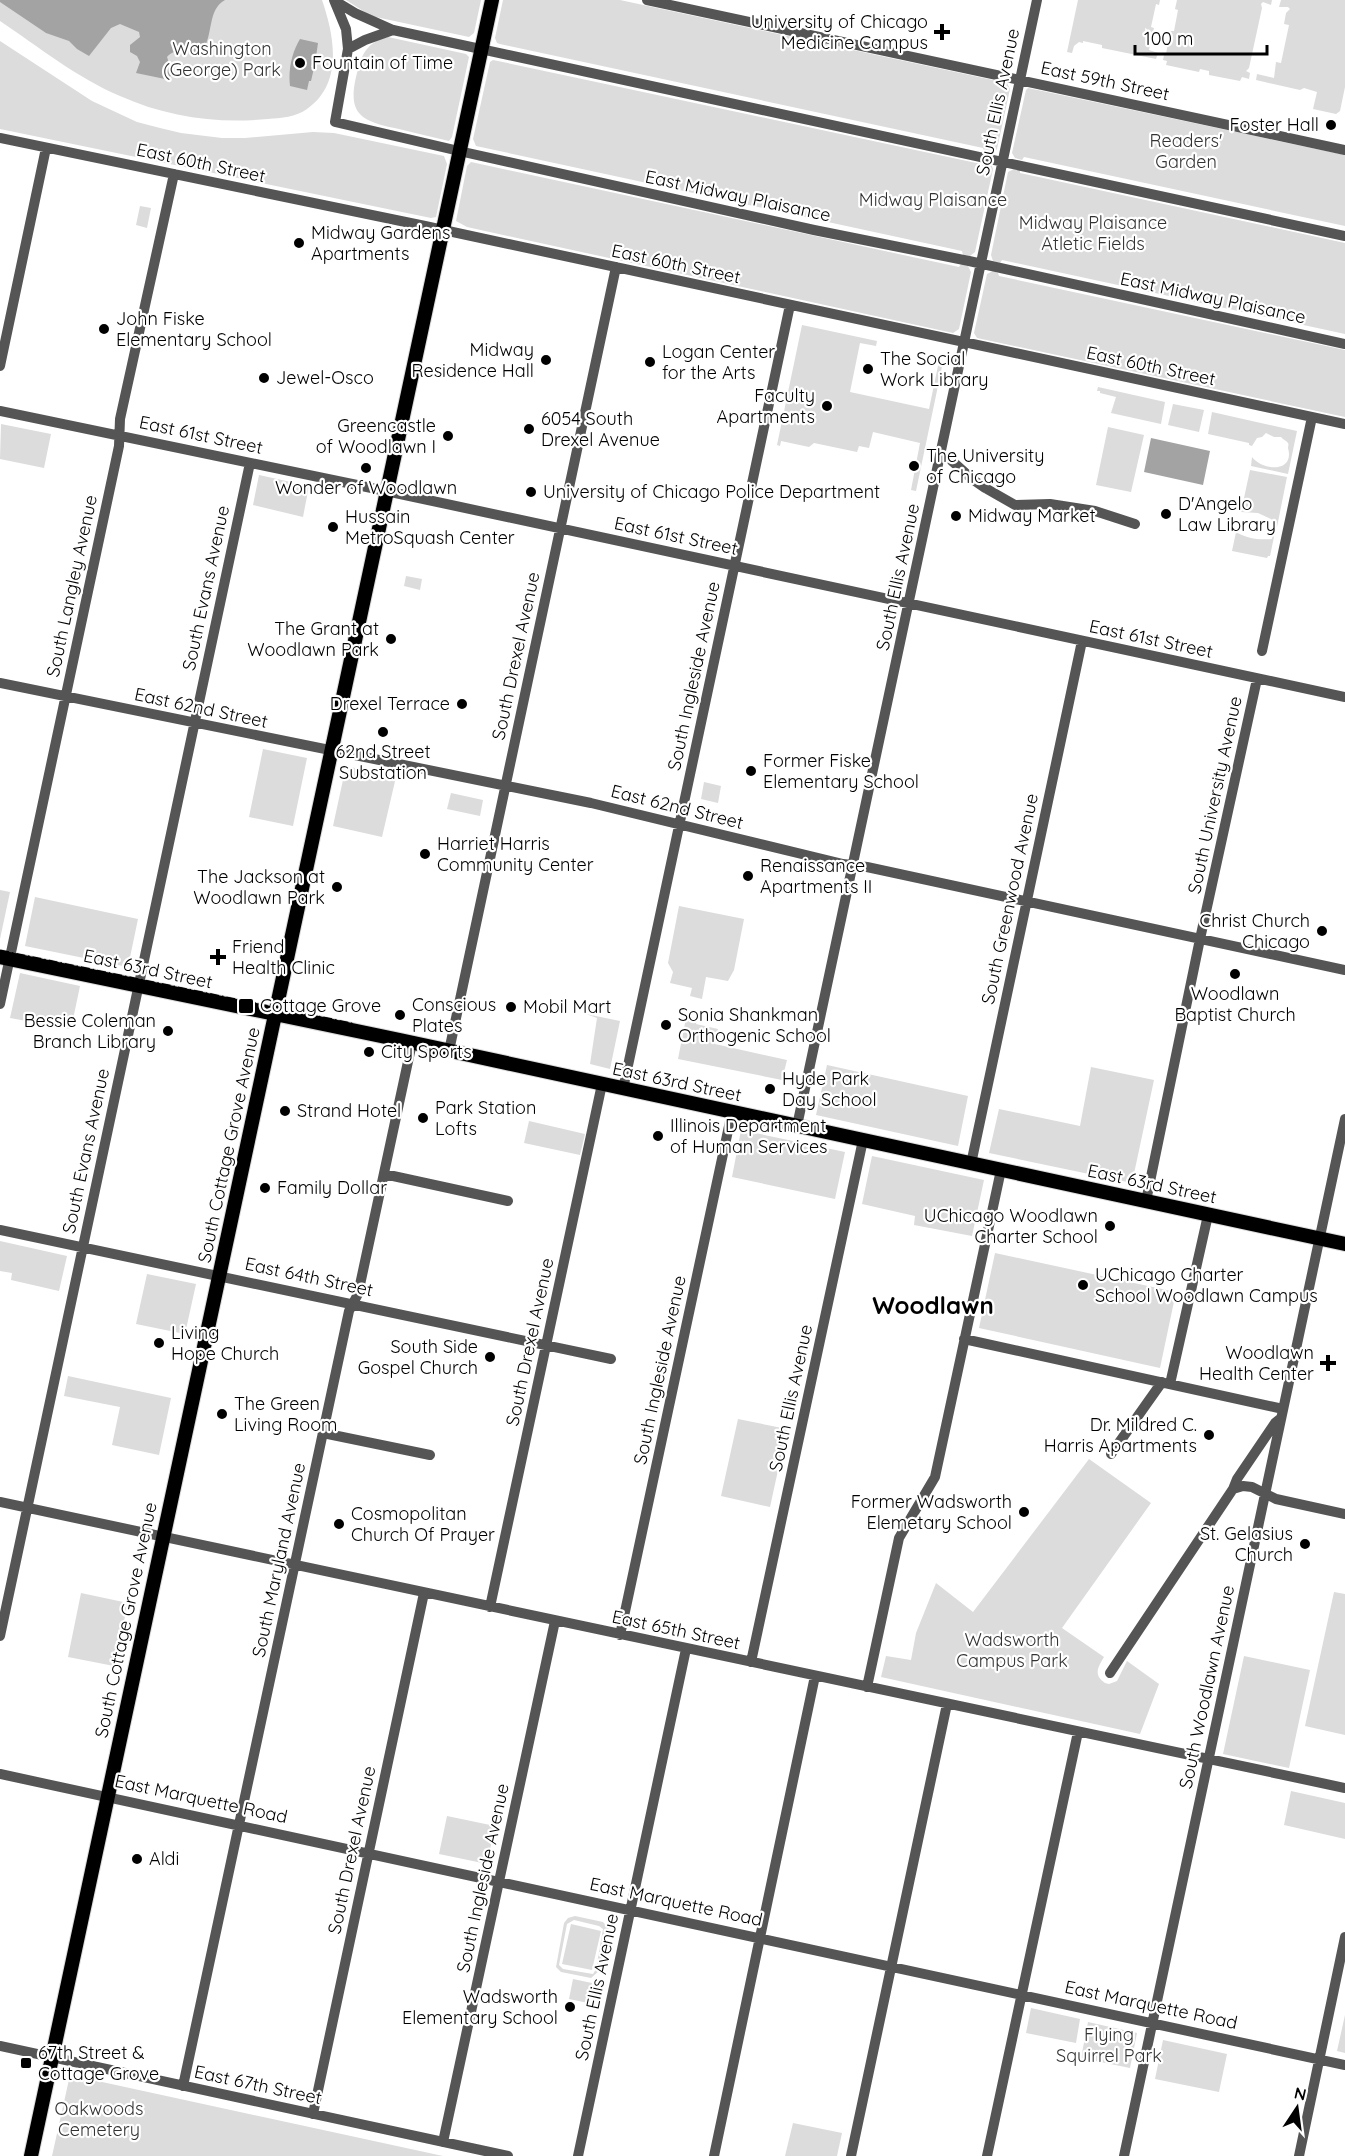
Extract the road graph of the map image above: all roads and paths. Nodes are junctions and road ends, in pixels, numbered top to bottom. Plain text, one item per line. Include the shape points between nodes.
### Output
1 (492, 0) edge
2 (647, 0) edge
3 (1037, 0) edge
4 (335, 1) edge
5 (393, 30) junction
6 (348, 49) junction
7 (482, 49) junction
8 (1020, 80) junction
9 (0, 138) edge
10 (46, 148) junction
11 (1345, 150) edge
12 (459, 151) junction
13 (1003, 161) junction
14 (174, 174) junction
15 (442, 230) junction
16 (1345, 236) edge
17 (981, 264) junction
18 (616, 267) junction
19 (790, 305) junction
20 (964, 343) junction
21 (1345, 344) edge
22 (0, 366) edge
23 (0, 411) edge
24 (1312, 417) junction
25 (1345, 424) edge
26 (119, 435) junction
27 (952, 461) dead end
28 (250, 462) junction
29 (386, 491) junction
30 (1135, 524) dead end
31 (560, 528) junction
32 (734, 566) junction
33 (909, 603) junction
34 (1082, 641) junction
35 (1263, 651) dead end
36 (1257, 679) junction
37 (0, 683) edge
38 (65, 697) junction
39 (1345, 698) edge
40 (194, 723) junction
41 (331, 751) junction
42 (505, 786) junction
43 (680, 823) junction
44 (854, 865) junction
45 (1027, 901) junction
46 (1200, 939) junction
47 (5, 958) edge
48 (1345, 970) edge
49 (138, 985) junction
50 (0, 1004) edge
51 (275, 1014) junction
52 (412, 1043) junction
53 (449, 1051) junction
54 (602, 1084) junction
55 (623, 1089) junction
56 (732, 1112) junction
57 (1345, 1119) edge
58 (797, 1126) junction
59 (863, 1140) junction
60 (971, 1164) junction
61 (1001, 1170) junction
62 (384, 1174) junction
63 (508, 1200) dead end
64 (1146, 1201) junction
65 (1208, 1215) junction
66 (0, 1230) edge
67 (1319, 1239) junction
68 (1345, 1244) edge
69 (82, 1247) junction
70 (219, 1275) junction
71 (353, 1304) junction
72 (964, 1339) junction
73 (546, 1345) junction
74 (611, 1359) dead end
75 (1166, 1383) junction
76 (1282, 1413) junction
77 (323, 1433) junction
78 (1111, 1454) dead end
79 (430, 1455) dead end
80 (1233, 1489) junction
81 (1265, 1495) junction
82 (0, 1502) edge
83 (27, 1508) junction
84 (1345, 1514) edge
85 (162, 1536) junction
86 (295, 1565) junction
87 (424, 1593) junction
88 (490, 1607) junction
89 (555, 1621) junction
90 (620, 1635) junction
91 (0, 1636) edge
92 (686, 1649) junction
93 (751, 1662) junction
94 (1110, 1673) dead end
95 (815, 1676) junction
96 (867, 1687) junction
97 (947, 1704) junction
98 (1078, 1732) junction
99 (1209, 1759) junction
100 (0, 1774) edge
101 (1345, 1788) edge
102 (107, 1796) junction
103 (239, 1824) junction
104 (368, 1852) junction
105 (499, 1881) junction
106 (630, 1909) junction
107 (761, 1937) junction
108 (1345, 1937) edge
109 (892, 1965) junction
110 (1022, 1994) junction
111 (1153, 2023) junction
112 (0, 2046) edge
113 (52, 2057) junction
114 (1319, 2059) junction
115 (1345, 2065) edge
116 (183, 2086) junction
117 (314, 2114) junction
118 (443, 2142) junction
119 (31, 2156) edge
120 (508, 2156) edge
121 (578, 2156) edge
122 (714, 2156) edge
123 (852, 2156) edge
124 (987, 2156) edge
125 (1124, 2156) edge
126 (1299, 2156) edge

1 - 7 main road, South Cottage Grove Avenue
2 - 8 street, East 59th Street
3 - 8 street, South Ellis Avenue
4 - 5 street
4 - 6 street via 346,28
5 - 6 street
5 - 7 street
6 - 12 street, East Midway Plaisance via 335,122
7 - 12 main road, South Cottage Grove Avenue
7 - 13 street
8 - 11 street, East 59th Street
8 - 13 street, South Ellis Avenue
9 - 10 street, East 60th Street
10 - 14 street, East 60th Street
10 - 22 street
12 - 15 main road, South Cottage Grove Avenue
12 - 17 street, East Midway Plaisance
13 - 16 street
13 - 17 street, South Ellis Avenue
14 - 15 street, East 60th Street
14 - 26 street, South Langley Avenue
15 - 18 street, East 60th Street
15 - 29 main road, South Cottage Grove Avenue
17 - 20 street, South Ellis Avenue
17 - 21 street, East Midway Plaisance
18 - 19 street, East 60th Street
18 - 31 street, South Drexel Avenue
19 - 20 street, East 60th Street
19 - 32 street, South Ingleside Avenue
20 - 24 street, East 60th Street
20 - 33 street, South Ellis Avenue
23 - 26 street, East 61st Street
24 - 25 street, East 60th Street
24 - 35 street
26 - 28 street, East 61st Street
26 - 38 street, South Langley Avenue
27 - 30 street via 986,489 1016,505 1050,504 1095,511
28 - 29 street, East 61st Street
28 - 40 street, South Evans Avenue
29 - 31 street, East 61st Street
29 - 41 main road, South Cottage Grove Avenue
31 - 32 street, East 61st Street
31 - 42 street, South Drexel Avenue
32 - 33 street, East 61st Street
32 - 43 street, South Ingleside Avenue
33 - 34 street, East 61st Street
33 - 44 street, South Ellis Avenue
34 - 36 street, East 61st Street
34 - 45 street, South Greenwood Avenue
36 - 39 street, East 61st Street
36 - 46 street, South University Avenue
37 - 38 street, East 62nd Street
38 - 40 street, East 62nd Street
38 - 47 street, South Langley Avenue
40 - 41 street, East 62nd Street
40 - 49 street, South Evans Avenue
41 - 42 street, East 62nd Street
41 - 51 main road, South Cottage Grove Avenue
42 - 43 street, East 62nd Street
42 - 53 street, South Drexel Avenue
43 - 44 street, East 62nd Street via 692,829
43 - 55 street, South Ingleside Avenue
44 - 45 street, East 62nd Street
44 - 58 street, South Ellis Avenue
45 - 46 street, East 62nd Street
45 - 60 street, South Greenwood Avenue
46 - 48 street, East 62nd Street
46 - 64 street, South University Avenue
47 - 49 main road, East 63rd Street
47 - 50 street, South Langley Avenue
49 - 51 main road, East 63rd Street
49 - 69 street, South Evans Avenue
51 - 52 main road, East 63rd Street
51 - 70 main road, South Cottage Grove Avenue
52 - 53 main road, East 63rd Street
52 - 62 street, South Maryland Avenue
53 - 54 main road, East 63rd Street
54 - 55 main road, East 63rd Street
54 - 73 street, South Drexel Avenue
55 - 56 main road, East 63rd Street
56 - 58 main road, East 63rd Street
56 - 90 street, South Ingleside Avenue
57 - 67 street, South Woodlawn Avenue
58 - 59 main road, East 63rd Street
59 - 60 main road, East 63rd Street
59 - 93 street, South Ellis Avenue
60 - 61 main road, East 63rd Street
61 - 64 main road, East 63rd Street
61 - 72 street
62 - 63 street
62 - 71 street, South Maryland Avenue
64 - 65 main road, East 63rd Street
65 - 67 main road, East 63rd Street
65 - 75 street
66 - 69 street, East 64th Street
67 - 68 main road, East 63rd Street
67 - 76 street, South Woodlawn Avenue
69 - 70 street, East 64th Street
69 - 83 street, South Evans Avenue
70 - 71 street, East 64th Street
70 - 85 main road, South Cottage Grove Avenue
71 - 73 street, East 64th Street
71 - 77 street, South Maryland Avenue
72 - 75 street
72 - 96 street via 935,1477 899,1538
73 - 74 street, East 64th Street
73 - 88 street, South Drexel Avenue
75 - 76 street
75 - 78 street
76 - 80 street
76 - 81 street, South Woodlawn Avenue
77 - 79 street
77 - 86 street, South Maryland Avenue
80 - 81 street via 1252,1487
80 - 94 street
81 - 84 street
81 - 99 street, South Woodlawn Avenue
82 - 83 street, East 65th Street
83 - 85 street, East 65th Street
83 - 91 street, South Evans Avenue
85 - 86 street, East 65th Street
85 - 102 main road, South Cottage Grove Avenue
86 - 87 street, East 65th Street
86 - 103 street, South Maryland Avenue
87 - 88 street, East 65th Street
87 - 104 street, South Drexel Avenue
88 - 89 street, East 65th Street
89 - 90 street, East 65th Street
89 - 105 street, South Ingleside Avenue
90 - 92 street, East 65th Street
92 - 93 street, East 65th Street
92 - 106 street, South Ellis Avenue
93 - 95 street, East 65th Street
95 - 96 street, East 65th Street
95 - 107 street
96 - 97 street, East 65th Street
97 - 98 street, East 65th Street
97 - 109 street
98 - 99 street, East 65th Street
98 - 110 street
99 - 101 street, East 65th Street
99 - 111 street, South Woodlawn Avenue
100 - 102 street, East Marquette Road
102 - 103 street, East Marquette Road
102 - 113 main road, South Cottage Grove Avenue
103 - 104 street, East Marquette Road
103 - 116 street, South Maryland Avenue
104 - 105 street, East Marquette Road
104 - 117 street, South Drexel Avenue
105 - 106 street, East Marquette Road
105 - 118 street, South Ingleside Avenue
106 - 107 street, East Marquette Road
106 - 121 street, South Ellis Avenue
107 - 109 street, East Marquette Road
107 - 122 street
108 - 114 street
109 - 110 street, East Marquette Road
109 - 123 street
110 - 111 street, East Marquette Road
110 - 124 street
111 - 114 street, East Marquette Road
111 - 125 street, South Woodlawn Avenue
112 - 113 street, East 67th Street
113 - 116 street, East 67th Street
113 - 119 main road, South Cottage Grove Avenue
114 - 115 street, East Marquette Road
114 - 126 street
116 - 117 street, East 67th Street
117 - 118 street, East 67th Street
118 - 120 street, East 67th Street

